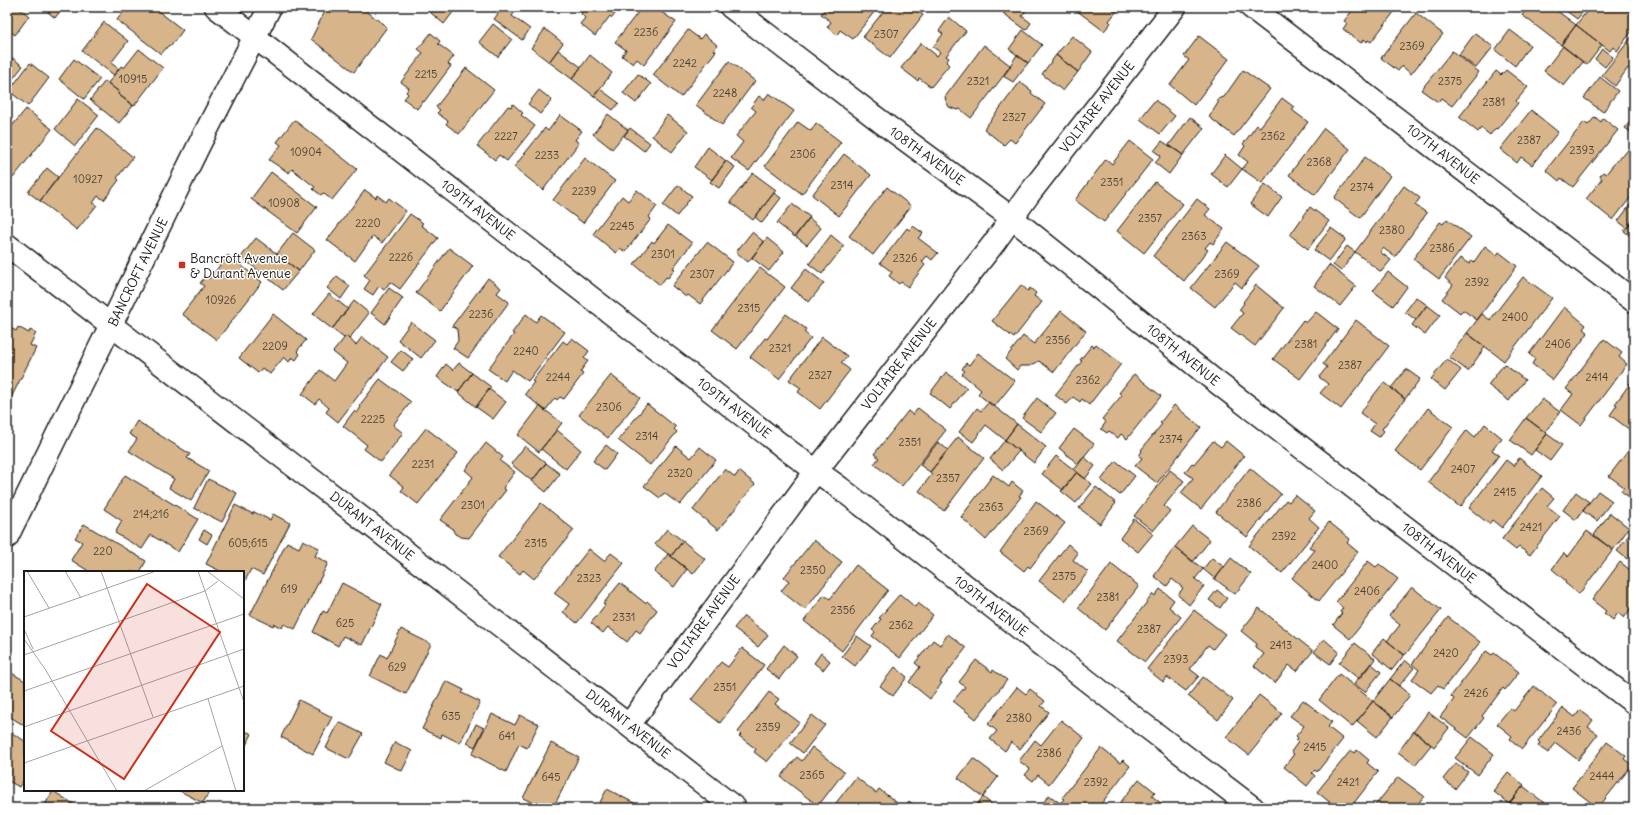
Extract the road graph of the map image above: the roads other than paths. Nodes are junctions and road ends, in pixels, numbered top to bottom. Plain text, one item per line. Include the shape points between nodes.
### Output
1 (216, 7) edge
2 (270, 7) edge
3 (731, 7) edge
4 (1175, 7) edge
5 (1251, 7) edge
6 (255, 36) junction
7 (1012, 218) junction
8 (7, 245) edge
9 (1634, 301) edge
10 (112, 325) junction
11 (816, 470) junction
12 (7, 537) edge
13 (1634, 703) edge
14 (629, 725) junction
15 (735, 808) edge
16 (1253, 808) edge

1 - 6 street, 109TH AVENUE
2 - 6 street, BANCROFT AVENUE
3 - 7 street, 108TH AVENUE via 888,128
4 - 7 street, VOLTAIRE AVENUE
5 - 9 street, 107TH AVENUE
6 - 10 street, BANCROFT AVENUE
6 - 11 street, 109TH AVENUE
7 - 11 street, VOLTAIRE AVENUE
7 - 13 street, 108TH AVENUE via 1210,377
8 - 10 street, DURANT AVENUE
10 - 12 street, BANCROFT AVENUE
10 - 14 street, DURANT AVENUE
11 - 14 street, VOLTAIRE AVENUE
11 - 16 street, 109TH AVENUE
14 - 15 street, DURANT AVENUE

